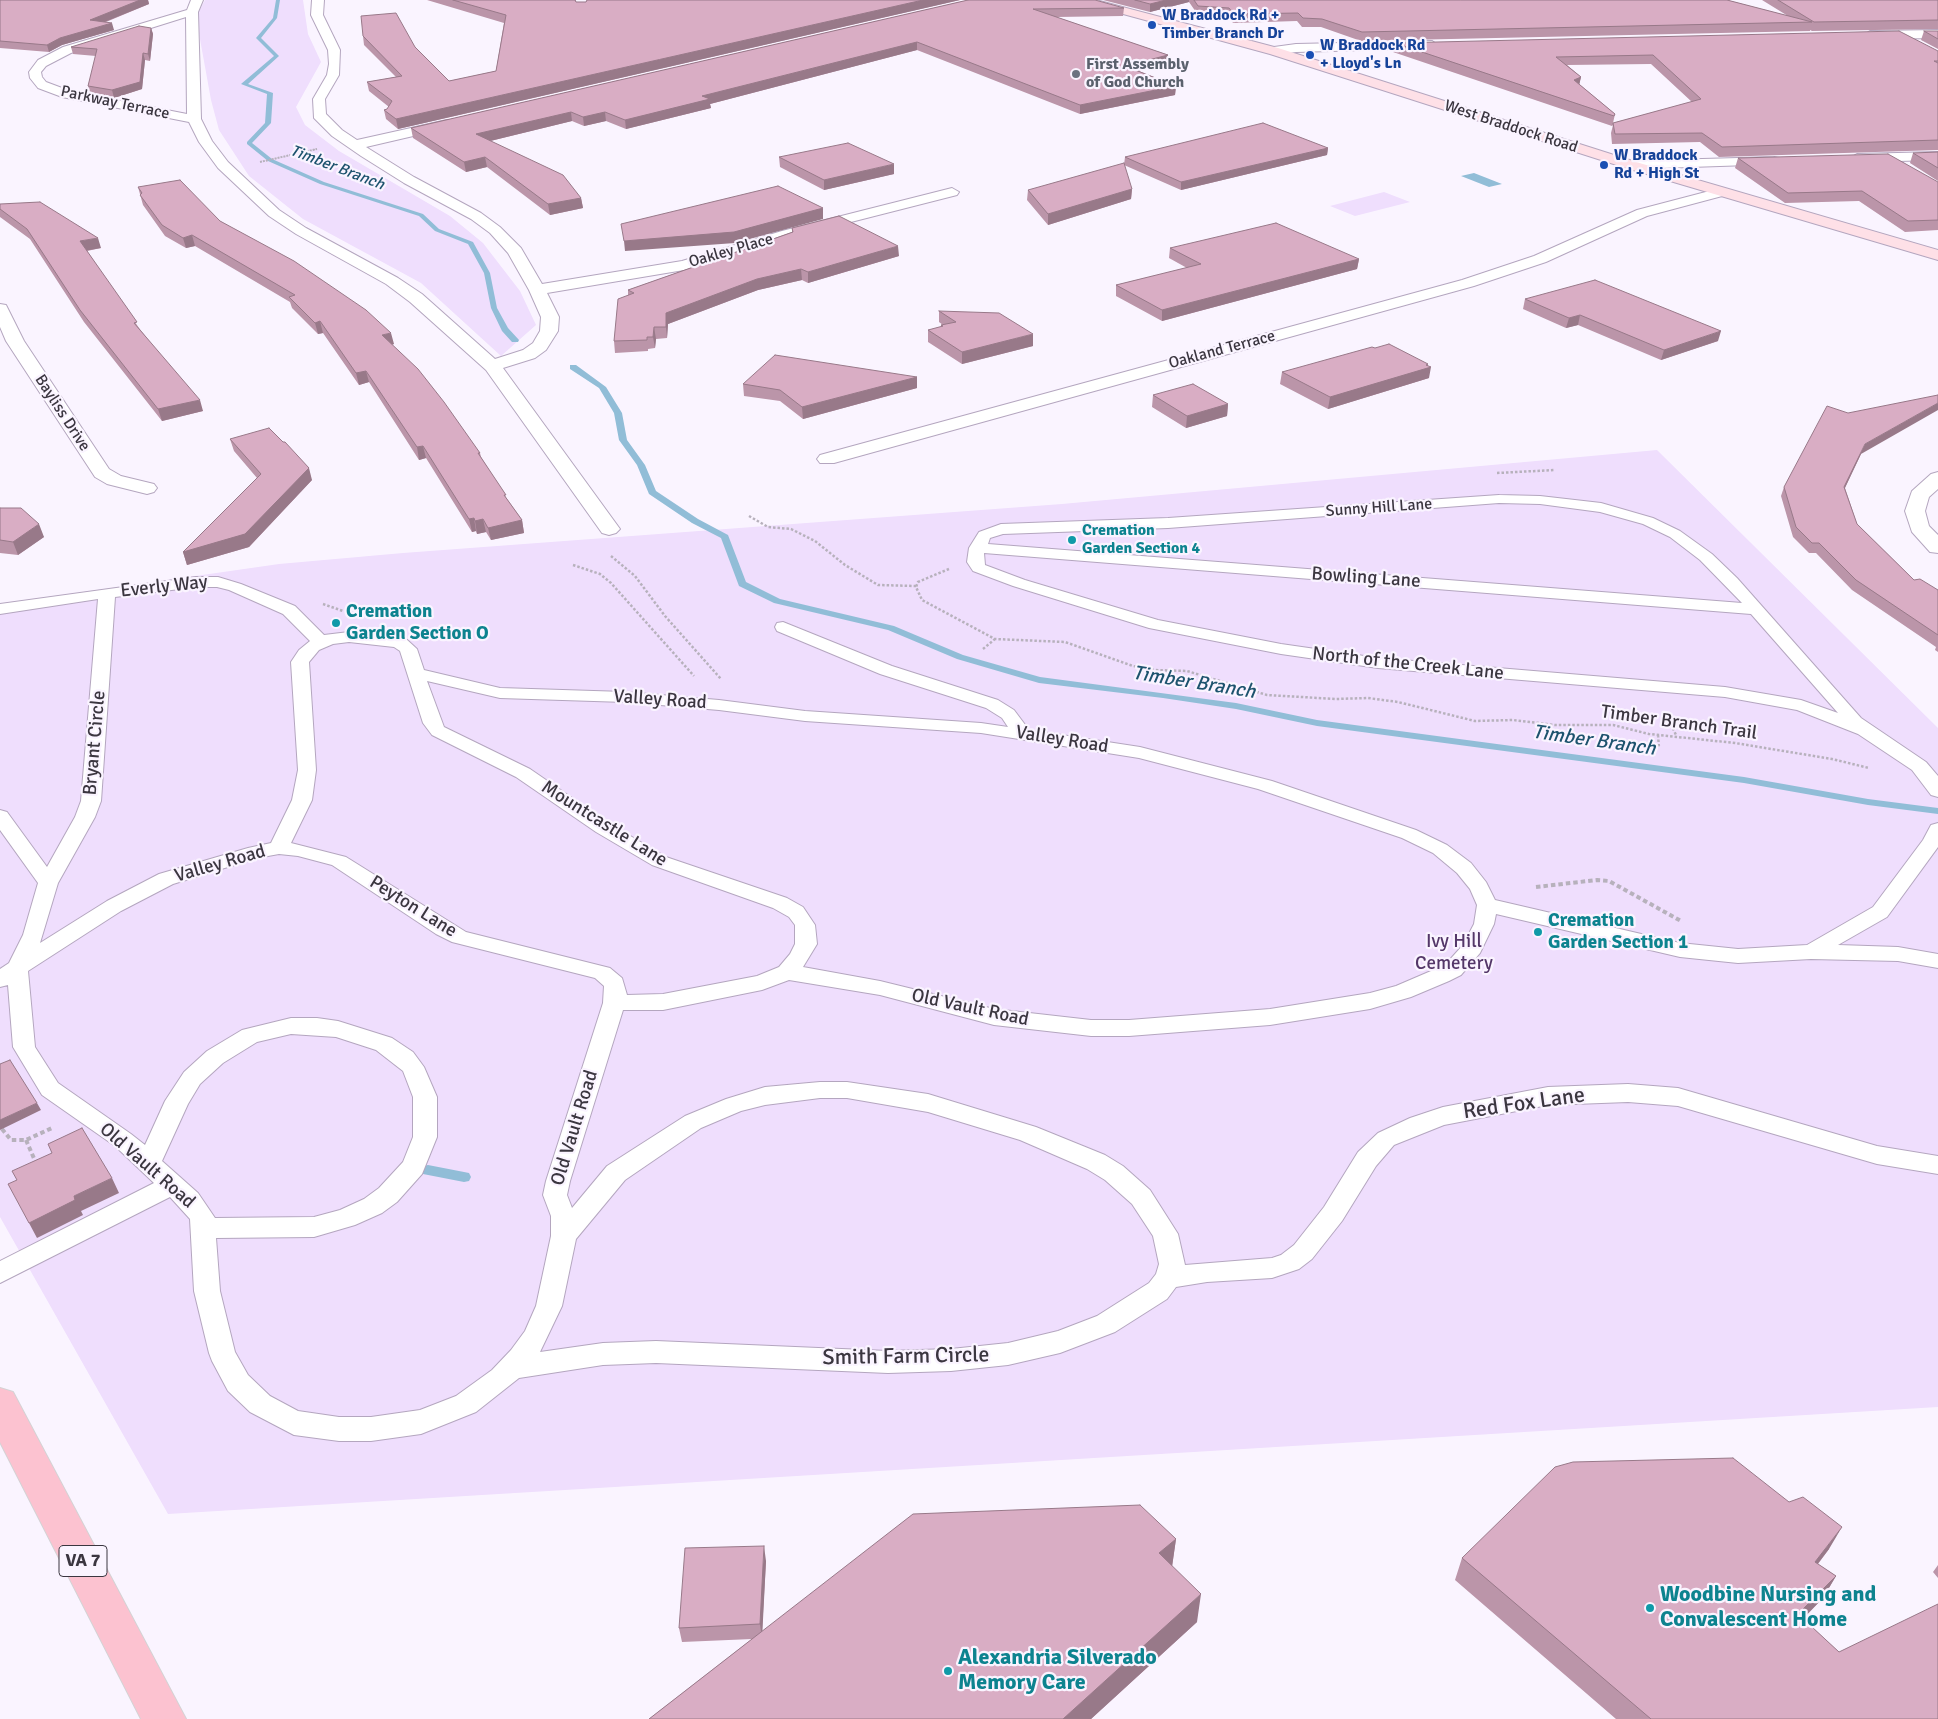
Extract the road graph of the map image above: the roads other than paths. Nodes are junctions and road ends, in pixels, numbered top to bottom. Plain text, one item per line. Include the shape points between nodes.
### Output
1 (318, 0) edge
2 (1083, 0) edge
3 (194, 6) edge
4 (1938, 34) edge
5 (1900, 35) junction
6 (1853, 36) edge
7 (1448, 44) edge
8 (1923, 47) edge
9 (1274, 51) junction
10 (194, 118) junction
11 (461, 121) edge
12 (355, 145) junction
13 (1938, 156) edge
14 (1889, 158) junction
15 (1841, 159) edge
16 (1792, 160) edge
17 (1631, 165) junction
18 (1913, 173) edge
19 (952, 192) dead end
20 (1721, 192) junction
21 (1738, 197) junction
22 (1612, 228) junction
23 (1938, 255) edge
24 (537, 290) junction
25 (0, 309) edge
26 (492, 366) junction
27 (827, 459) dead end
28 (1938, 478) edge
29 (147, 488) dead end
30 (609, 529) road end
31 (1938, 547) edge
32 (976, 555) junction
33 (107, 593) junction
34 (0, 609) edge
35 (1754, 609) junction
36 (783, 627) dead end
37 (321, 642) junction
38 (416, 673) junction
39 (1864, 730) junction
40 (1022, 733) junction
41 (1936, 784) edge
42 (0, 816) edge
43 (1938, 829) edge
44 (279, 848) junction
45 (48, 883) junction
46 (1487, 905) junction
47 (1811, 952) junction
48 (1938, 961) edge
49 (6, 972) edge
50 (787, 972) junction
51 (614, 1003) junction
52 (148, 1164) junction
53 (1938, 1165) edge
54 (172, 1185) junction
55 (204, 1228) junction
56 (564, 1236) junction
57 (0, 1273) edge
58 (1168, 1278) junction
59 (512, 1368) junction
60 (0, 1404) edge
61 (164, 1719) edge

1 - 12 street via 317,15 334,50 335,64 319,99 317,112 337,133
2 - 9 main road, West Braddock Road
3 - 10 street
3 - 10 street, Parkway Terrace via 67,50 42,63 35,72 42,85 67,94
4 - 5 street
5 - 6 street
5 - 8 street
7 - 9 street
9 - 17 main road, West Braddock Road
10 - 26 street via 206,142 228,172 274,213 392,281 416,298
11 - 12 street
12 - 24 street via 495,230 515,251
13 - 14 street
14 - 15 street
14 - 18 street
16 - 17 street
17 - 20 main road, West Braddock Road
19 - 24 street, Oakley Place via 684,265
20 - 21 main road, West Braddock Road
20 - 22 street, Oakland Terrace via 1642,213
21 - 22 street, Oakland Terrace via 1660,220
21 - 23 main road, West Braddock Road
22 - 27 street, Oakland Terrace via 1540,259 1468,283
24 - 26 street via 550,317 549,330 540,346 529,354
25 - 29 street, Bayliss Drive via 15,341 102,473 114,480
26 - 30 street
28 - 31 street via 1919,495 1915,511 1919,528
32 - 35 lane, Bowling Lane
32 - 35 lane, Sunny Hill Lane via 984,535 1001,529 1146,524 1493,499 1540,500 1636,516 1675,534 1708,558
32 - 39 lane, North of the Creek Lane via 979,568 1015,582 1155,624 1281,650 1378,664 1725,692 1801,705
33 - 34 lane
33 - 37 lane, Everly Way via 196,582 224,583 289,610
33 - 45 lane, Bryant Circle via 90,801 85,817
35 - 39 lane, Sunny Hill Lane
36 - 40 lane via 878,667 992,704 1008,714
37 - 38 lane, Valley Road via 354,637 399,642 408,649
37 - 44 lane, Valley Road via 307,651 300,662 306,780 302,800
38 - 40 lane, Valley Road via 500,692 618,696 784,714
38 - 50 lane, Mountcastle Lane via 432,723 438,731 523,773 603,828 660,861 780,903 796,912 805,925 806,944
39 - 41 lane via 1915,763
40 - 46 lane, Valley Road via 1140,753 1290,793 1415,836 1449,856 1476,882
42 - 45 lane
43 - 47 lane via 1880,912
44 - 49 lane, Valley Road via 255,852 166,880 114,906
44 - 51 lane, Peyton Lane via 339,861 443,929 459,936 602,973 614,983
45 - 49 lane, Bryant Circle via 35,931
46 - 47 lane via 1680,950 1738,956
46 - 50 lane, Old Vault Road via 1484,924 1472,948 1452,970 1441,976 1370,1001 1262,1018 1091,1028 994,1017 880,988
47 - 48 lane via 1898,954
49 - 52 lane, Old Vault Road via 24,1047 50,1089 115,1134
50 - 51 lane via 762,983 663,1002
51 - 56 lane, Old Vault Road via 556,1188
52 - 54 lane, Old Vault Road
52 - 55 lane via 177,1101 192,1078 215,1057 250,1036 291,1026 338,1029 384,1044 413,1067 425,1097 425,1137 413,1167 388,1195 356,1214 314,1226
53 - 58 lane, Red Fox Lane via 1877,1156 1678,1098 1628,1092 1548,1096 1436,1118 1386,1139 1367,1159 1333,1214 1303,1252 1290,1262 1272,1268
54 - 55 lane, Old Vault Road via 199,1211
54 - 57 lane
55 - 59 lane, Old Vault Road via 207,1291 218,1343 226,1362 238,1383 260,1404 294,1423 371,1429 421,1422 466,1404
56 - 58 lane via 616,1173 692,1122 765,1096 846,1090 918,1101 998,1123 1105,1167 1141,1197 1161,1226 1172,1256
56 - 59 lane, Old Vault Road via 545,1316 536,1337
58 - 59 lane, Smith Farm Circle via 1148,1299 1092,1330 1034,1349 989,1357 888,1362 656,1352 603,1354
60 - 61 main road, VA 7

